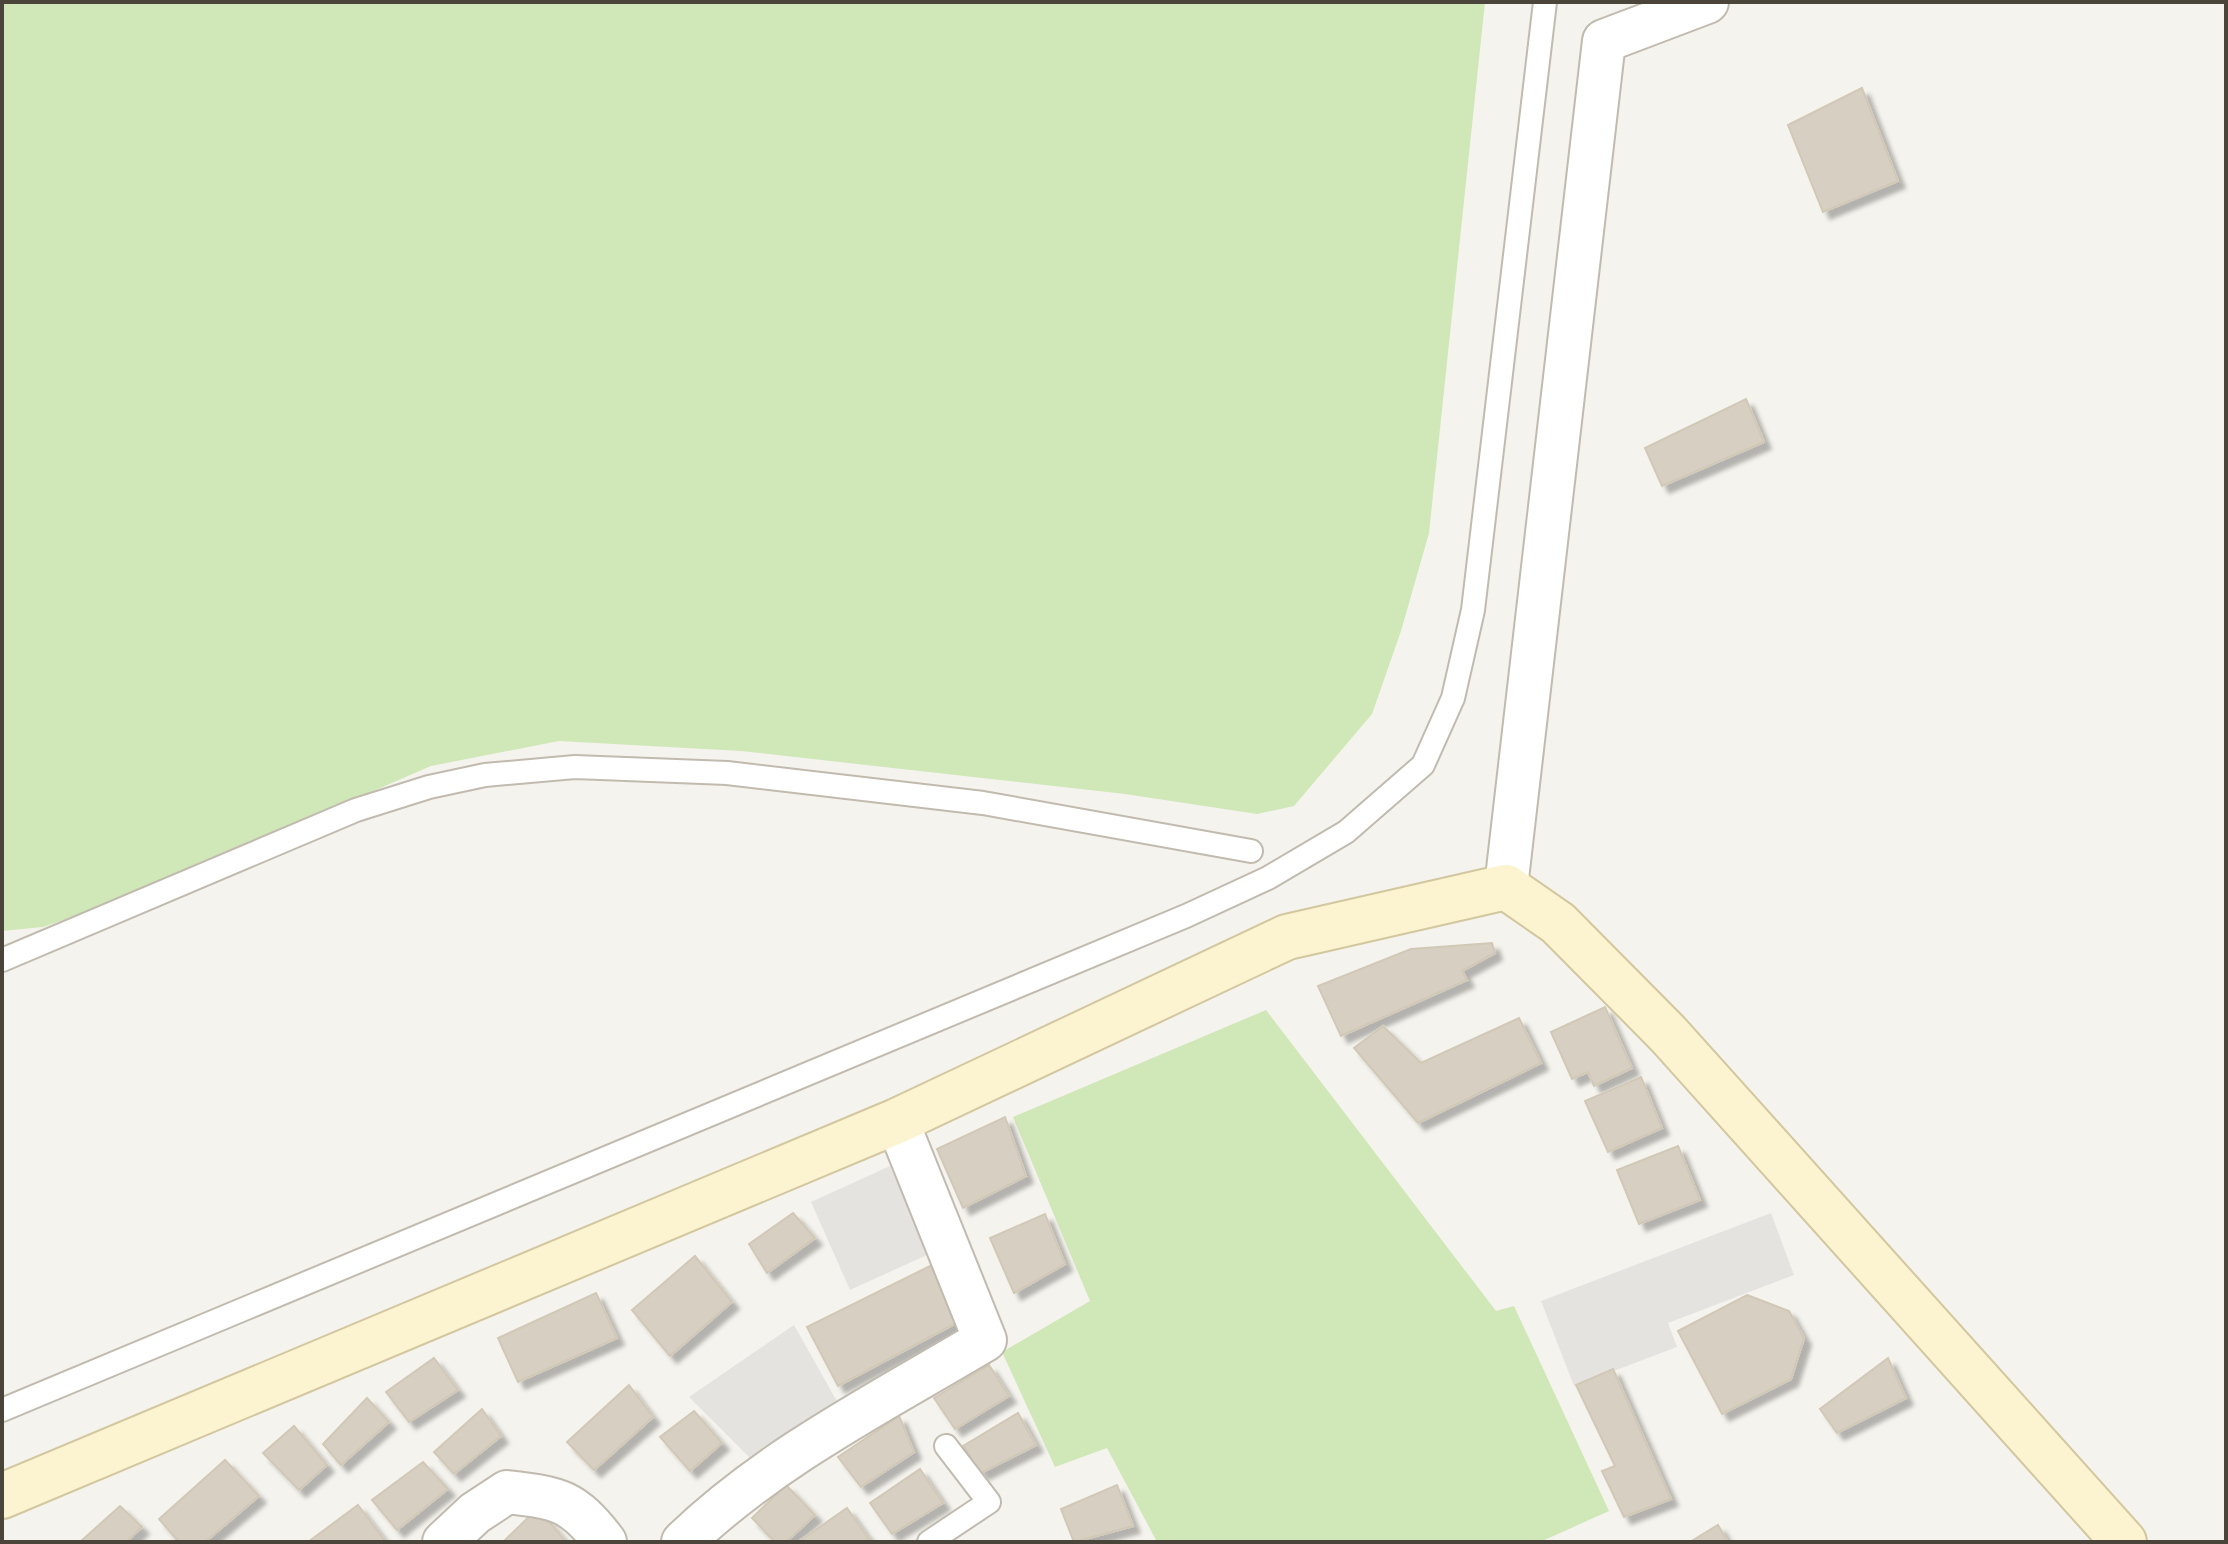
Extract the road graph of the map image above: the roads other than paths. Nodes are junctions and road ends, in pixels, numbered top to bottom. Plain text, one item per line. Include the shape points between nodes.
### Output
1 (1545, 2) edge
2 (1707, 2) edge
3 (1251, 851) dead end
4 (1506, 887) junction
5 (8, 955) edge
6 (897, 1121) junction
7 (2, 1410) edge
8 (946, 1446) dead end
9 (2, 1496) edge
10 (444, 1542) edge
11 (605, 1542) edge
12 (683, 1542) edge
13 (929, 1542) edge
14 (2124, 1542) edge

1 - 7 lane via 1473,610 1453,698 1423,765 1346,832 1268,878 1186,916
2 - 4 street via 1604,41
3 - 5 lane via 983,803 727,773 575,767 485,775 356,810
4 - 6 street via 1287,937
4 - 14 street via 1558,923 1668,1034
6 - 9 street
6 - 12 street via 985,1340 777,1465
8 - 13 lane via 989,1502
10 - 11 street via 507,1492 559,1498

